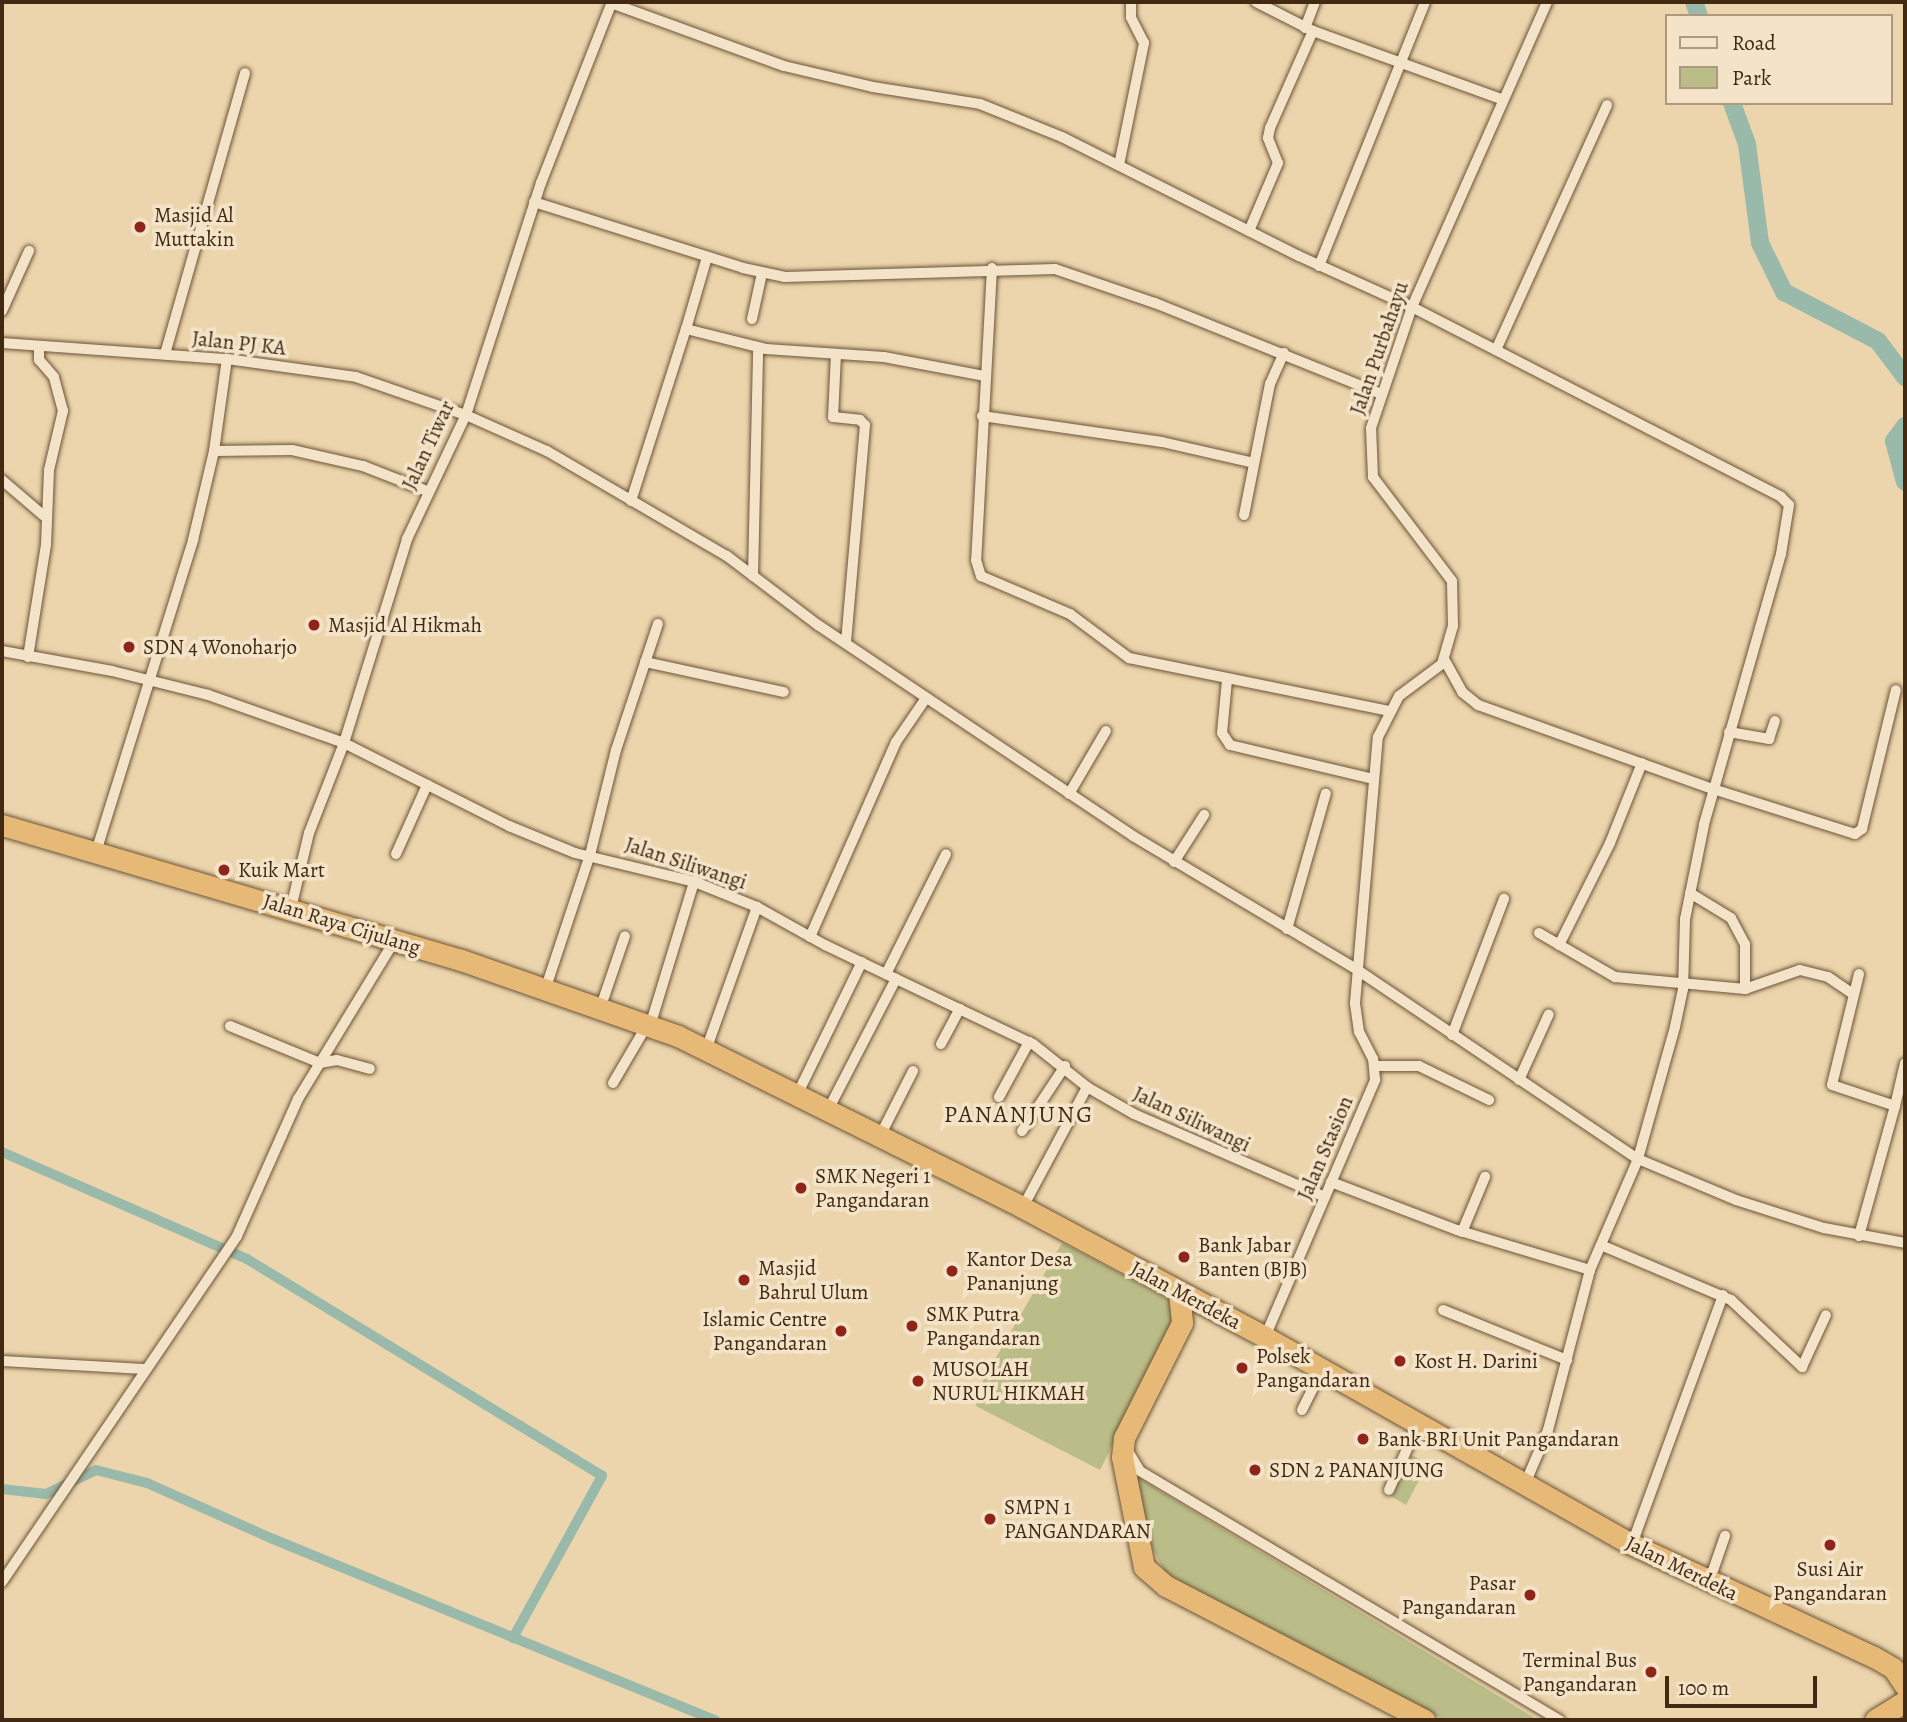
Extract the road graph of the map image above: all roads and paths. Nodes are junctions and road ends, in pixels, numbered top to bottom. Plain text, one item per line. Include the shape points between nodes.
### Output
1 (1130, 2) edge
2 (1256, 2) edge
3 (1315, 2) edge
4 (1424, 2) edge
5 (1547, 2) edge
6 (612, 3) edge
7 (1309, 30) junction
8 (1401, 63) junction
9 (244, 74) dead end
10 (1501, 99) junction
11 (1607, 105) dead end
12 (1119, 165) junction
13 (534, 202) junction
14 (1250, 231) junction
15 (29, 251) dead end
16 (707, 257) junction
17 (1319, 266) junction
18 (992, 268) junction
19 (762, 273) junction
20 (1412, 307) junction
21 (2, 311) edge
22 (752, 319) dead end
23 (687, 328) junction
24 (2, 343) edge
25 (38, 346) junction
26 (758, 348) junction
27 (1496, 350) junction
28 (1284, 353) junction
29 (165, 354) junction
30 (836, 354) junction
31 (226, 359) junction
32 (985, 376) junction
33 (1381, 394) junction
34 (466, 415) junction
35 (982, 416) junction
36 (214, 451) junction
37 (1254, 463) junction
38 (2, 480) edge
39 (427, 491) junction
40 (631, 500) junction
41 (1244, 515) dead end
42 (44, 516) junction
43 (753, 576) junction
44 (658, 624) dead end
45 (846, 643) junction
46 (2, 651) edge
47 (28, 657) junction
48 (1444, 659) junction
49 (645, 662) junction
50 (1227, 680) junction
51 (150, 681) junction
52 (1896, 691) dead end
53 (784, 692) dead end
54 (926, 698) junction
55 (1388, 711) junction
56 (1775, 721) dead end
57 (1106, 730) dead end
58 (1729, 732) junction
59 (344, 743) junction
60 (1642, 763) junction
61 (1374, 779) junction
62 (427, 785) junction
63 (1713, 789) junction
64 (1326, 793) dead end
65 (1069, 794) junction
66 (1204, 815) dead end
67 (2, 825) edge
68 (96, 852) junction
69 (396, 854) dead end
70 (946, 854) dead end
71 (590, 855) junction
72 (1174, 862) junction
73 (694, 882) junction
74 (1690, 893) junction
75 (1504, 899) dead end
76 (757, 907) junction
77 (290, 908) junction
78 (1287, 929) junction
79 (1539, 933) dead end
80 (625, 936) dead end
81 (810, 937) junction
82 (395, 940) junction
83 (1559, 944) junction
84 (862, 962) junction
85 (1356, 969) junction
86 (1859, 974) dead end
87 (891, 976) junction
88 (1745, 984) junction
89 (1682, 986) junction
90 (545, 990) junction
91 (1853, 994) junction
92 (600, 1009) junction
93 (960, 1009) junction
94 (1549, 1014) dead end
95 (230, 1026) dead end
96 (649, 1026) junction
97 (1451, 1035) junction
98 (678, 1036) joint
99 (1029, 1042) junction
100 (941, 1044) dead end
101 (706, 1050) junction
102 (320, 1063) junction
103 (1905, 1063) edge
104 (1065, 1066) junction
105 (1375, 1066) junction
106 (370, 1069) dead end
107 (913, 1071) dead end
108 (1519, 1080) junction
109 (613, 1083) dead end
110 (1087, 1087) junction
111 (1902, 1091) edge
112 (797, 1095) junction
113 (999, 1097) dead end
114 (1489, 1100) dead end
115 (1895, 1106) junction
116 (828, 1110) junction
117 (1022, 1131) dead end
118 (880, 1136) junction
119 (1638, 1159) junction
120 (1485, 1177) dead end
121 (1331, 1182) junction
122 (1325, 1198) junction
123 (1023, 1207) junction
124 (1462, 1232) junction
125 (1859, 1236) junction
126 (1905, 1243) edge
127 (1601, 1245) junction
128 (1590, 1270) junction
129 (1179, 1293) junction
130 (1723, 1295) junction
131 (1443, 1310) dead end
132 (1218, 1312) junction
133 (1826, 1315) dead end
134 (1182, 1323) junction
135 (1265, 1337) junction
136 (1567, 1360) junction
137 (2, 1361) edge
138 (144, 1369) junction
139 (1322, 1370) junction
140 (1303, 1410) dead end
141 (1418, 1424) junction
142 (1124, 1438) junction
143 (1525, 1484) junction
144 (1389, 1490) dead end
145 (1725, 1536) dead end
146 (1632, 1544) junction
147 (2, 1582) edge
148 (1709, 1582) junction
149 (1905, 1686) edge
150 (1905, 1701) edge
151 (1424, 1720) edge
152 (1560, 1720) edge
153 (1875, 1720) edge

1 - 12 street via 1130,17 1144,43
2 - 7 street
3 - 7 street
4 - 8 street
5 - 10 street, Jalan Purbahayu
6 - 12 street via 784,66 873,87 980,104
6 - 13 street, Jalan Tiwar
7 - 8 street
7 - 14 street via 1270,128 1268,138 1278,163
8 - 10 street
8 - 17 street
9 - 29 street
10 - 20 street, Jalan Purbahayu
11 - 27 street
12 - 14 street
13 - 16 street
13 - 34 street, Jalan Tiwar
14 - 17 street
15 - 21 street
16 - 19 street
16 - 23 street
17 - 20 street
18 - 19 street via 800,277
18 - 28 street via 1067,272
18 - 32 street
19 - 22 street
20 - 27 street
20 - 33 street, Jalan Purbahayu
23 - 26 street
23 - 40 street
24 - 25 street, Jalan PJ KA
25 - 29 street, Jalan PJ KA
25 - 42 street via 39,360 54,377 63,411
26 - 30 street
26 - 43 street
27 - 58 street via 1789,505 1781,554
28 - 33 street
28 - 37 street via 1270,384
29 - 31 street, Jalan PJ KA
30 - 32 street via 888,357
30 - 45 street via 833,416 865,425
31 - 34 street, Jalan PJ KA via 356,377
31 - 36 street
32 - 35 street
33 - 48 street, Jalan Purbahayu via 1371,429 1373,477 1452,581 1453,626
34 - 39 street, Jalan Tiwar
34 - 40 street, Jalan PJ KA via 547,451
35 - 37 street via 1162,442
35 - 50 street via 976,560 981,576 1070,614 1122,656
36 - 39 street via 292,450 370,468
36 - 51 street
37 - 41 street
38 - 42 street
39 - 59 street, Jalan Tiwar via 407,539
40 - 43 street, Jalan PJ KA
42 - 47 street via 46,545
43 - 45 street, Jalan PJ KA
44 - 49 street
45 - 54 street, Jalan PJ KA
46 - 47 street, Jalan Siliwangi
47 - 51 street, Jalan Siliwangi
48 - 55 street via 1435,672 1399,696
48 - 60 street via 1462,692 1478,705
49 - 53 street
49 - 71 street via 609,774
50 - 55 street
50 - 61 street via 1222,733 1230,745
51 - 59 street, Jalan Siliwangi via 208,695
51 - 68 street
52 - 63 street via 1858,834
54 - 65 street, Jalan PJ KA
54 - 81 street via 896,742
55 - 61 street via 1378,737
56 - 58 street via 1769,739
57 - 65 street
58 - 63 street
59 - 62 street, Jalan Siliwangi
59 - 77 street, Jalan Tiwar via 309,834
60 - 63 street
60 - 83 street via 1610,844
61 - 85 street
62 - 69 street
62 - 71 street, Jalan Siliwangi via 509,826
63 - 74 street
64 - 78 street
65 - 72 street, Jalan PJ KA
66 - 72 street
67 - 68 highway, Jalan Raya Cijulang
68 - 77 highway, Jalan Raya Cijulang
70 - 87 street
71 - 73 street, Jalan Siliwangi
71 - 90 street
72 - 78 street, Jalan PJ KA
73 - 76 street, Jalan Siliwangi
73 - 96 street
74 - 88 street via 1731,918 1745,944
74 - 89 street via 1682,945
75 - 97 street
76 - 81 street, Jalan Siliwangi
76 - 101 street
77 - 82 highway, Jalan Raya Cijulang
78 - 85 street, Jalan PJ KA
79 - 83 street
80 - 92 street
81 - 84 street, Jalan Siliwangi
82 - 90 highway, Jalan Raya Cijulang
82 - 102 street
83 - 89 street via 1615,977
84 - 87 street, Jalan Siliwangi
84 - 112 street
85 - 97 street, Jalan PJ KA
85 - 105 street via 1356,1019
86 - 91 street
87 - 93 street, Jalan Siliwangi
87 - 116 street
88 - 89 street
88 - 91 street via 1800,970 1828,977
89 - 119 street
90 - 92 highway, Jalan Raya Cijulang
91 - 115 street via 1832,1085
92 - 96 highway, Jalan Raya Cijulang
93 - 99 street, Jalan Siliwangi
93 - 100 street
94 - 108 street
95 - 102 street
96 - 98 highway, Jalan Raya Cijulang
96 - 109 street
97 - 108 street, Jalan PJ KA
98 - 101 highway, Jalan Merdeka
99 - 104 street, Jalan Siliwangi
99 - 113 street
101 - 112 highway, Jalan Merdeka
102 - 106 street via 337,1060
102 - 138 street via 298,1099 237,1236
103 - 111 street
104 - 110 street, Jalan Siliwangi
104 - 117 street
105 - 114 street via 1419,1066
105 - 121 street, Jalan Stasion via 1375,1080
107 - 118 street
108 - 119 street, Jalan PJ KA
110 - 122 street, Jalan Siliwangi via 1134,1114
110 - 123 street
111 - 115 street
112 - 116 highway, Jalan Merdeka
115 - 125 street
116 - 118 highway, Jalan Merdeka
118 - 123 highway, Jalan Merdeka
119 - 125 street, Jalan PJ KA via 1736,1200
119 - 127 street
120 - 124 street
121 - 122 street, Jalan Stasion
121 - 124 street
122 - 135 street, Jalan Stasion
123 - 129 highway, Jalan Merdeka
124 - 128 street
125 - 126 street, Jalan PJ KA
127 - 128 street
127 - 130 street
128 - 136 street
129 - 132 highway, Jalan Merdeka
129 - 134 highway
130 - 133 street via 1802,1367
130 - 146 street
131 - 136 street
132 - 134 highway
132 - 135 highway, Jalan Merdeka
134 - 142 highway
135 - 139 highway, Jalan Merdeka
136 - 143 street via 1548,1430
137 - 138 street
138 - 147 street
139 - 140 street
139 - 141 highway, Jalan Merdeka
141 - 143 highway, Jalan Merdeka
141 - 144 street
142 - 151 highway via 1122,1457 1139,1552 1152,1576
142 - 152 street via 1140,1471
143 - 146 highway, Jalan Merdeka
145 - 148 street
146 - 148 highway, Jalan Merdeka
148 - 149 highway, Jalan Merdeka via 1874,1657 1893,1668
150 - 153 highway

